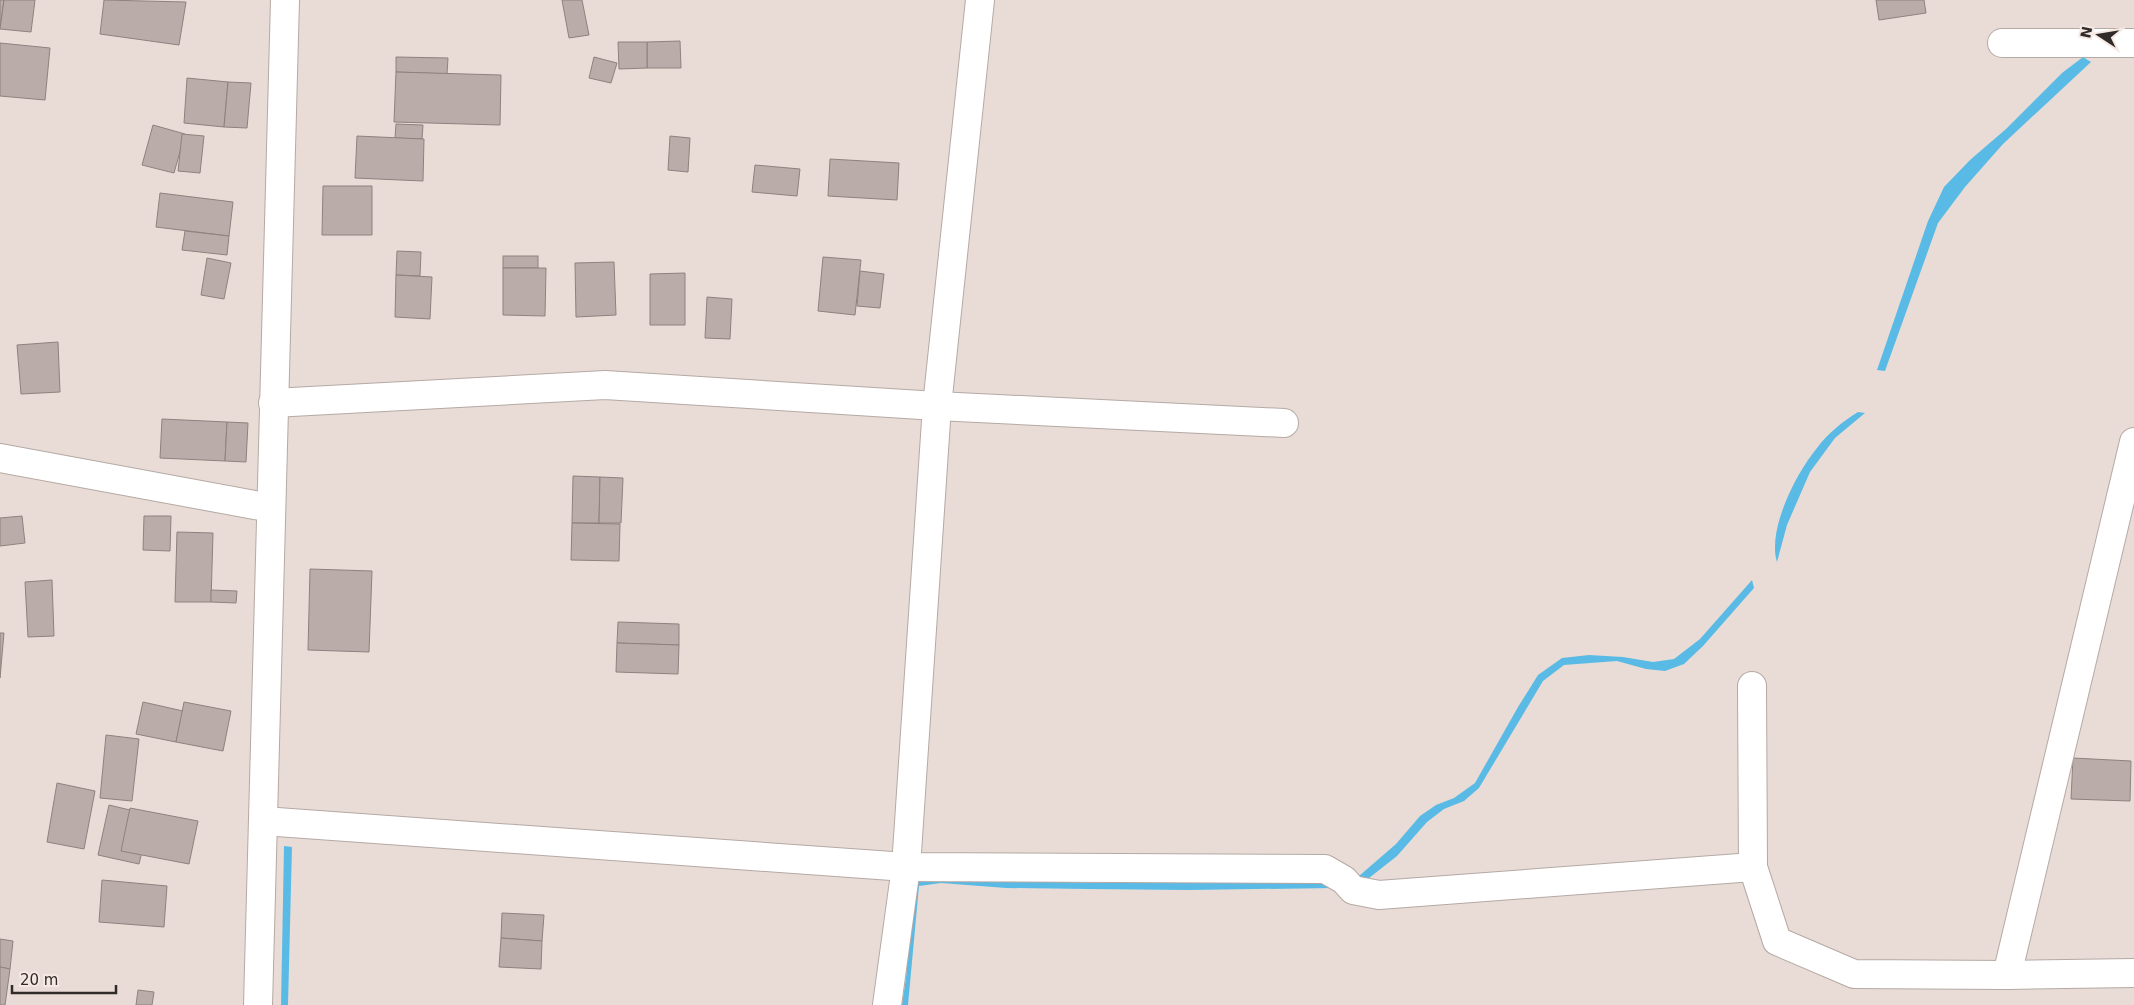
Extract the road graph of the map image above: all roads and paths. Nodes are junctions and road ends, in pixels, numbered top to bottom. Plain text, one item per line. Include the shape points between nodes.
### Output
1 (285, 0) edge
2 (980, 0) edge
3 (2002, 43) dead end
4 (2134, 43) edge
5 (273, 403) junction
6 (937, 406) junction
7 (1284, 423) dead end
8 (2134, 442) edge
9 (0, 458) edge
10 (271, 508) junction
11 (1752, 686) dead end
12 (263, 821) junction
13 (906, 867) junction
14 (1753, 867) junction
15 (2134, 973) edge
16 (2007, 975) junction
17 (258, 1005) edge
18 (887, 1005) edge

1 - 5 street
2 - 6 street
3 - 4 street
5 - 6 street via 605,385
5 - 10 street
6 - 7 street
6 - 13 street
8 - 16 street
9 - 10 street
10 - 12 street
11 - 14 street
12 - 13 street
12 - 17 street
13 - 14 street via 1325,869 1344,880 1353,890 1379,895
13 - 18 street
14 - 16 street via 1777,940 1854,974
15 - 16 street

